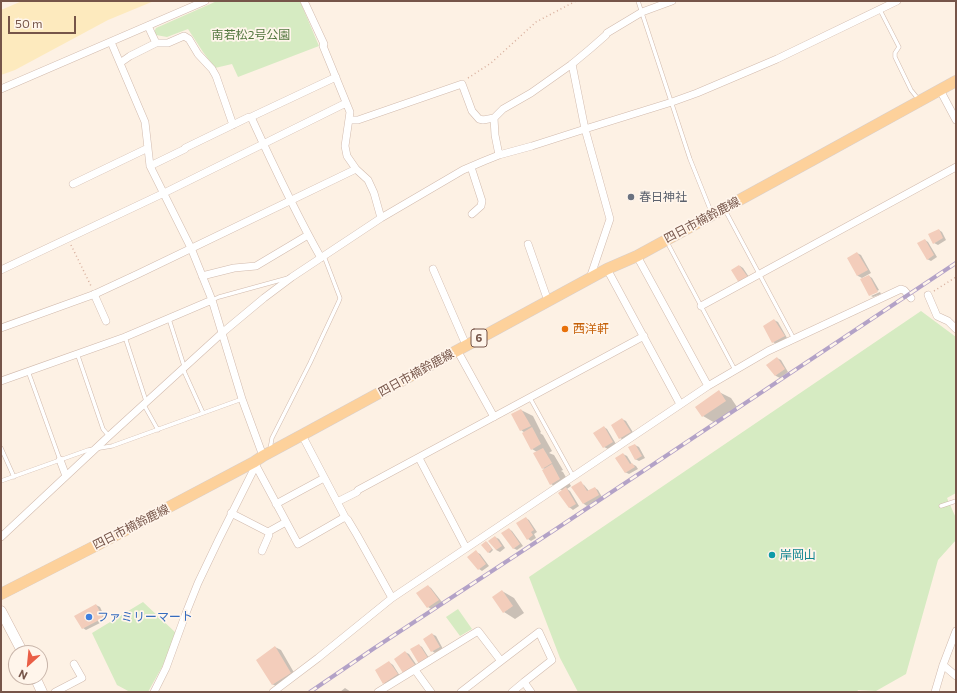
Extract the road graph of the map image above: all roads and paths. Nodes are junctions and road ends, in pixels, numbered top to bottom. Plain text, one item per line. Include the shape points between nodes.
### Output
1 (205, 1) edge
2 (304, 1) edge
3 (576, 1) edge
4 (638, 1) edge
5 (672, 1) edge
6 (897, 1) edge
7 (880, 10) junction
8 (642, 12) junction
9 (148, 26) junction
10 (111, 42) junction
11 (156, 43) junction
12 (120, 63) junction
13 (572, 64) junction
14 (336, 77) junction
15 (956, 81) edge
16 (462, 84) junction
17 (1, 89) edge
18 (940, 90) junction
19 (919, 101) junction
20 (672, 102) junction
21 (346, 103) junction
22 (251, 117) junction
23 (494, 118) junction
24 (349, 120) junction
25 (956, 120) edge
26 (234, 124) junction
27 (585, 129) junction
28 (264, 144) junction
29 (148, 148) junction
30 (499, 155) junction
31 (150, 166) junction
32 (470, 167) junction
33 (956, 167) edge
34 (356, 169) junction
35 (73, 184) dead end
36 (164, 192) junction
37 (291, 201) junction
38 (724, 208) junction
39 (472, 214) dead end
40 (712, 215) junction
41 (381, 218) junction
42 (308, 235) junction
43 (68, 238) junction
44 (666, 240) junction
45 (528, 244) dead end
46 (191, 248) junction
47 (637, 256) junction
48 (323, 257) junction
49 (433, 269) dead end
50 (607, 269) junction
51 (1, 270) edge
52 (759, 274) junction
53 (202, 276) junction
54 (292, 277) junction
55 (590, 278) junction
56 (94, 294) junction
57 (928, 295) dead end
58 (912, 298) dead end
59 (212, 300) junction
60 (548, 301) junction
61 (701, 306) junction
62 (169, 319) junction
63 (106, 322) dead end
64 (1, 328) edge
65 (956, 329) edge
66 (222, 333) junction
67 (644, 336) junction
68 (125, 337) junction
69 (794, 339) junction
70 (462, 348) junction
71 (77, 353) junction
72 (184, 368) junction
73 (735, 370) junction
74 (28, 371) junction
75 (1, 381) edge
76 (708, 386) junction
77 (530, 397) junction
78 (242, 398) junction
79 (146, 403) junction
80 (680, 404) junction
81 (202, 414) junction
82 (494, 417) junction
83 (158, 430) junction
84 (302, 435) junction
85 (109, 436) junction
86 (1, 448) edge
87 (95, 449) junction
88 (419, 458) junction
89 (261, 459) junction
90 (60, 460) junction
91 (66, 476) junction
92 (574, 476) junction
93 (14, 477) junction
94 (324, 478) junction
95 (1, 481) edge
96 (337, 502) junction
97 (956, 502) edge
98 (276, 504) junction
99 (941, 506) dead end
100 (231, 513) junction
101 (345, 517) junction
102 (286, 522) junction
103 (268, 532) junction
104 (1, 537) edge
105 (466, 548) junction
106 (262, 551) dead end
107 (1, 594) edge
108 (392, 598) junction
109 (1, 611) edge
110 (956, 631) edge
111 (18, 645) edge
112 (501, 661) junction
113 (74, 664) dead end
114 (943, 665) junction
115 (414, 670) junction
116 (956, 676) edge
117 (524, 682) junction
118 (55, 692) edge
119 (154, 692) edge
120 (273, 692) edge
121 (378, 692) edge
122 (431, 692) edge
123 (461, 692) edge
124 (512, 692) edge
125 (531, 692) edge
126 (935, 692) edge

1 - 9 street
2 - 14 street
3 - 16 path via 536,22 491,63
4 - 8 lane
5 - 8 street
6 - 7 street
7 - 19 lane via 899,47 895,57
7 - 20 street via 777,59
8 - 13 street via 607,32
8 - 20 lane
9 - 10 street
9 - 11 street
10 - 12 street
10 - 17 street
11 - 12 street
11 - 26 street via 168,43 184,36 189,39 216,76
12 - 29 street via 145,122
13 - 23 street
13 - 27 street
14 - 21 street
14 - 22 street
15 - 18 main road, 四日市楠鈴鹿線 / 6
16 - 23 street via 472,111 479,119
16 - 24 street via 358,120
18 - 19 main road, 四日市楠鈴鹿線 / 6
18 - 25 street
19 - 38 main road, 四日市楠鈴鹿線 / 6
20 - 27 street
20 - 40 lane via 690,159
21 - 24 street via 350,112
21 - 28 street
22 - 26 street
22 - 28 street
23 - 30 street via 494,135
24 - 34 street via 344,146
26 - 31 street
27 - 30 street
27 - 55 street via 610,219
28 - 36 street
28 - 37 street
29 - 31 street
29 - 35 street
30 - 32 street
31 - 36 street
32 - 39 street via 482,201 481,206
32 - 41 street
33 - 52 street
34 - 37 street
34 - 41 street via 368,180
36 - 43 street
36 - 46 street
37 - 42 street
37 - 46 street
38 - 40 main road, 四日市楠鈴鹿線 / 6
38 - 52 lane
40 - 44 main road, 四日市楠鈴鹿線 / 6
41 - 48 street
42 - 48 street
42 - 53 street via 256,266 234,268
43 - 51 street
43 - 56 path
44 - 47 main road, 四日市楠鈴鹿線 / 6
44 - 61 lane
45 - 60 street
46 - 53 street
46 - 56 street
47 - 50 main road, 四日市楠鈴鹿線 / 6
47 - 76 street
48 - 54 street
48 - 89 lane via 340,301
49 - 70 street
50 - 55 main road, 四日市楠鈴鹿線 / 6
50 - 67 street
52 - 61 street
52 - 69 lane
53 - 59 street
54 - 59 lane
54 - 66 street
55 - 60 main road, 四日市楠鈴鹿線 / 6
56 - 63 street
56 - 64 street
57 - 65 street via 937,316 948,321
58 - 69 street via 901,289
59 - 62 street
59 - 66 street
60 - 70 main road, 四日市楠鈴鹿線 / 6
61 - 73 lane
62 - 68 street
62 - 72 lane
66 - 72 street
66 - 78 street
67 - 77 street
67 - 80 street
68 - 71 street
68 - 79 lane
69 - 73 street
70 - 82 street
70 - 84 main road, 四日市楠鈴鹿線 / 6
71 - 74 street
71 - 85 lane via 104,429
72 - 79 street
72 - 81 lane
73 - 76 street
74 - 75 street
74 - 90 lane
76 - 80 street
77 - 82 street
77 - 92 lane
78 - 81 lane
78 - 89 street
79 - 83 lane
79 - 85 street
80 - 92 street
81 - 83 lane
82 - 88 street
83 - 87 lane via 112,446
84 - 89 main road, 四日市楠鈴鹿線 / 6
84 - 94 street
85 - 87 street
86 - 93 lane
87 - 90 lane
87 - 91 street
88 - 96 street
88 - 105 street
89 - 98 street
89 - 100 street
89 - 107 main road, 四日市楠鈴鹿線 / 6
90 - 91 street
90 - 93 lane
91 - 104 street
92 - 105 street
93 - 95 lane
94 - 96 street
94 - 98 street
96 - 101 street
97 - 99 lane
98 - 102 street
100 - 103 street
100 - 119 street via 198,583 166,668
101 - 102 street via 298,544
101 - 108 street
102 - 103 street
103 - 106 street
105 - 108 street
108 - 120 street
109 - 111 main road
110 - 114 street
112 - 115 street via 478,631
112 - 117 street via 539,632 552,660
112 - 123 street
113 - 118 street via 82,678
114 - 116 street
114 - 126 street
115 - 121 street
115 - 122 street
117 - 124 street
117 - 125 street

